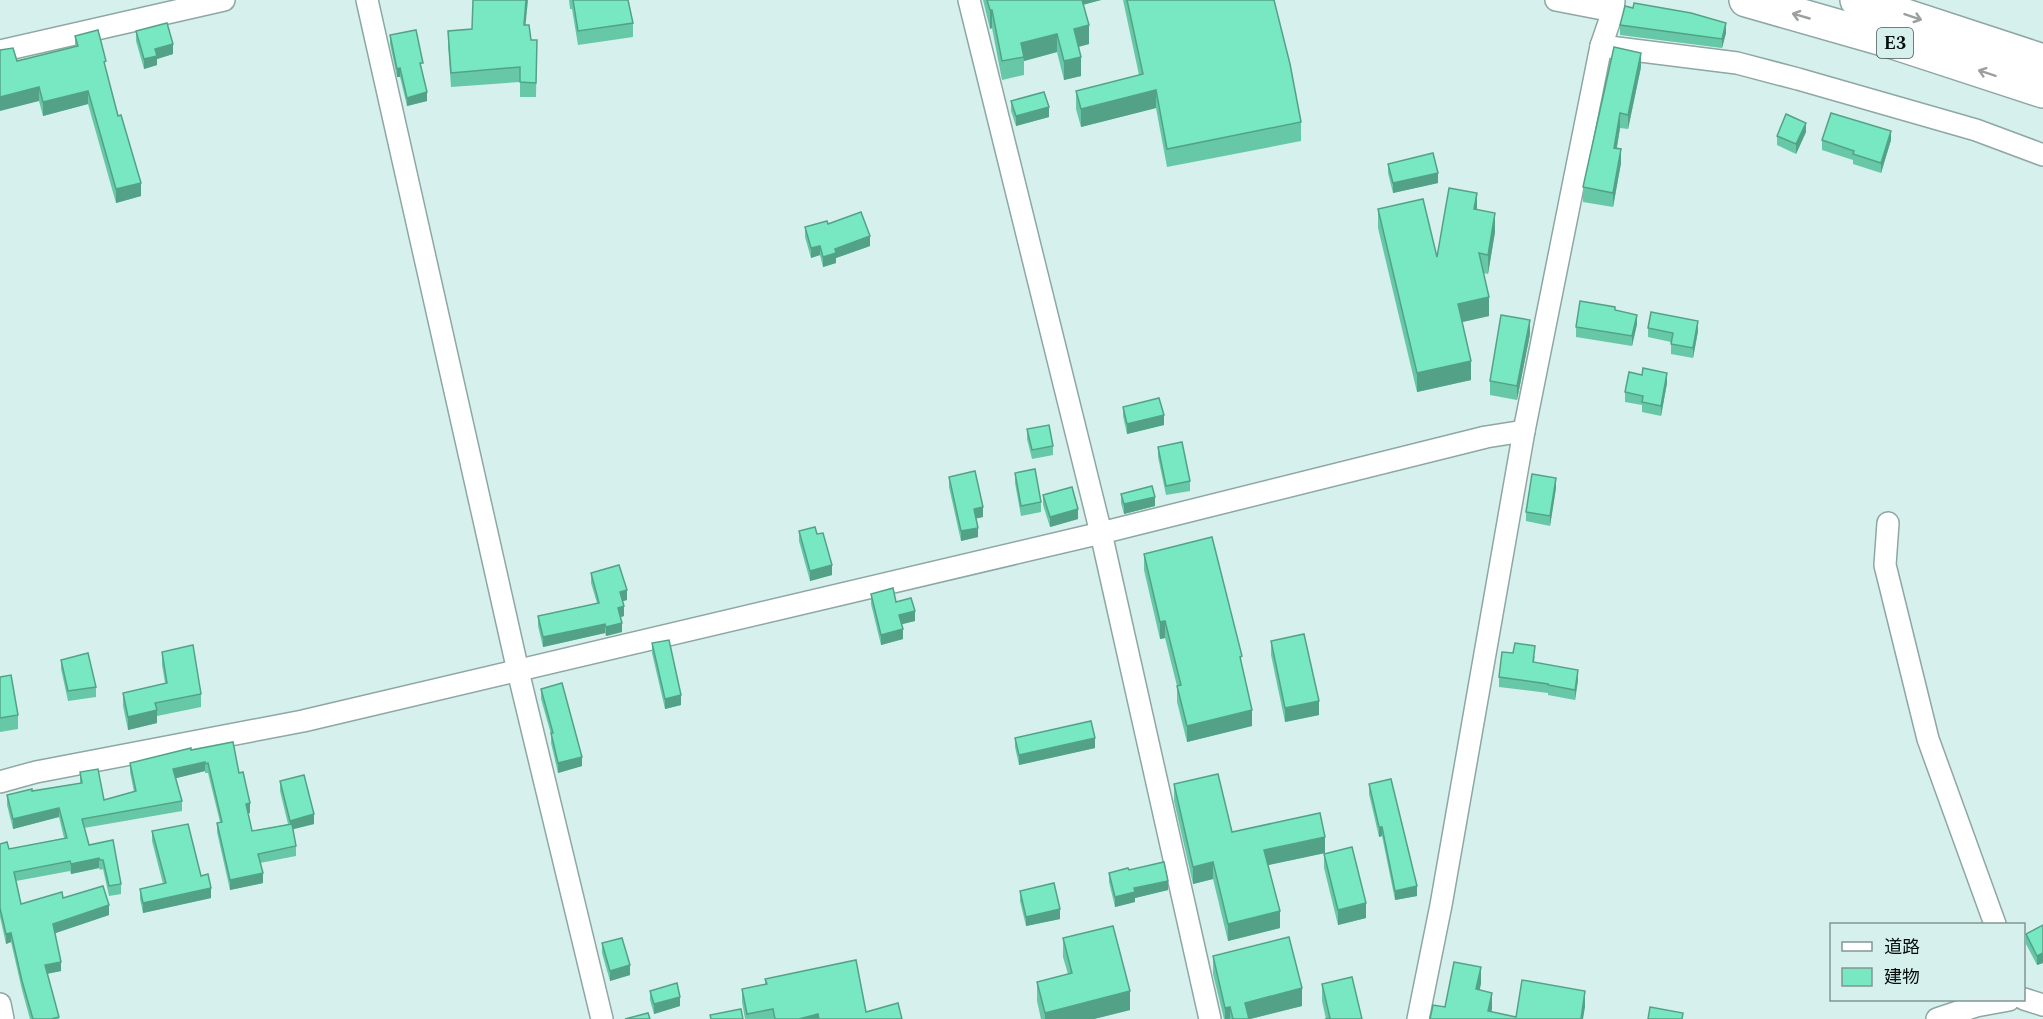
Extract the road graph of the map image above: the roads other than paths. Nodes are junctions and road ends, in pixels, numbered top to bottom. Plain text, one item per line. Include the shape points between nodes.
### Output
1 (224, 0) edge
2 (367, 0) edge
3 (969, 0) edge
4 (1556, 0) edge
5 (1746, 0) edge
6 (1857, 0) edge
7 (1613, 6) edge
8 (1601, 46) junction
9 (0, 51) edge
10 (2043, 61) edge
11 (2043, 91) edge
12 (2043, 155) edge
13 (1524, 431) junction
14 (1888, 523) dead end
15 (1101, 533) junction
16 (518, 671) junction
17 (0, 782) edge
18 (1995, 923) edge
19 (2025, 999) edge
20 (2000, 1001) edge
21 (0, 1004) edge
22 (2043, 1005) edge
23 (3, 1019) edge
24 (602, 1019) edge
25 (1210, 1019) edge
26 (1418, 1019) edge
27 (1937, 1019) edge

1 - 9 street
2 - 16 street
3 - 15 street
4 - 7 street
11 -> 5 highway, E3
6 -> 10 highway, E3
7 - 8 street
8 - 12 street via 1737,63 1976,130
8 - 13 street
13 - 15 street via 1486,437
13 - 26 street
14 - 18 street via 1885,565 1925,728
15 - 16 street
15 - 25 street
16 - 17 street via 303,721
16 - 24 street
19 - 22 street
20 - 27 street
21 - 23 street

